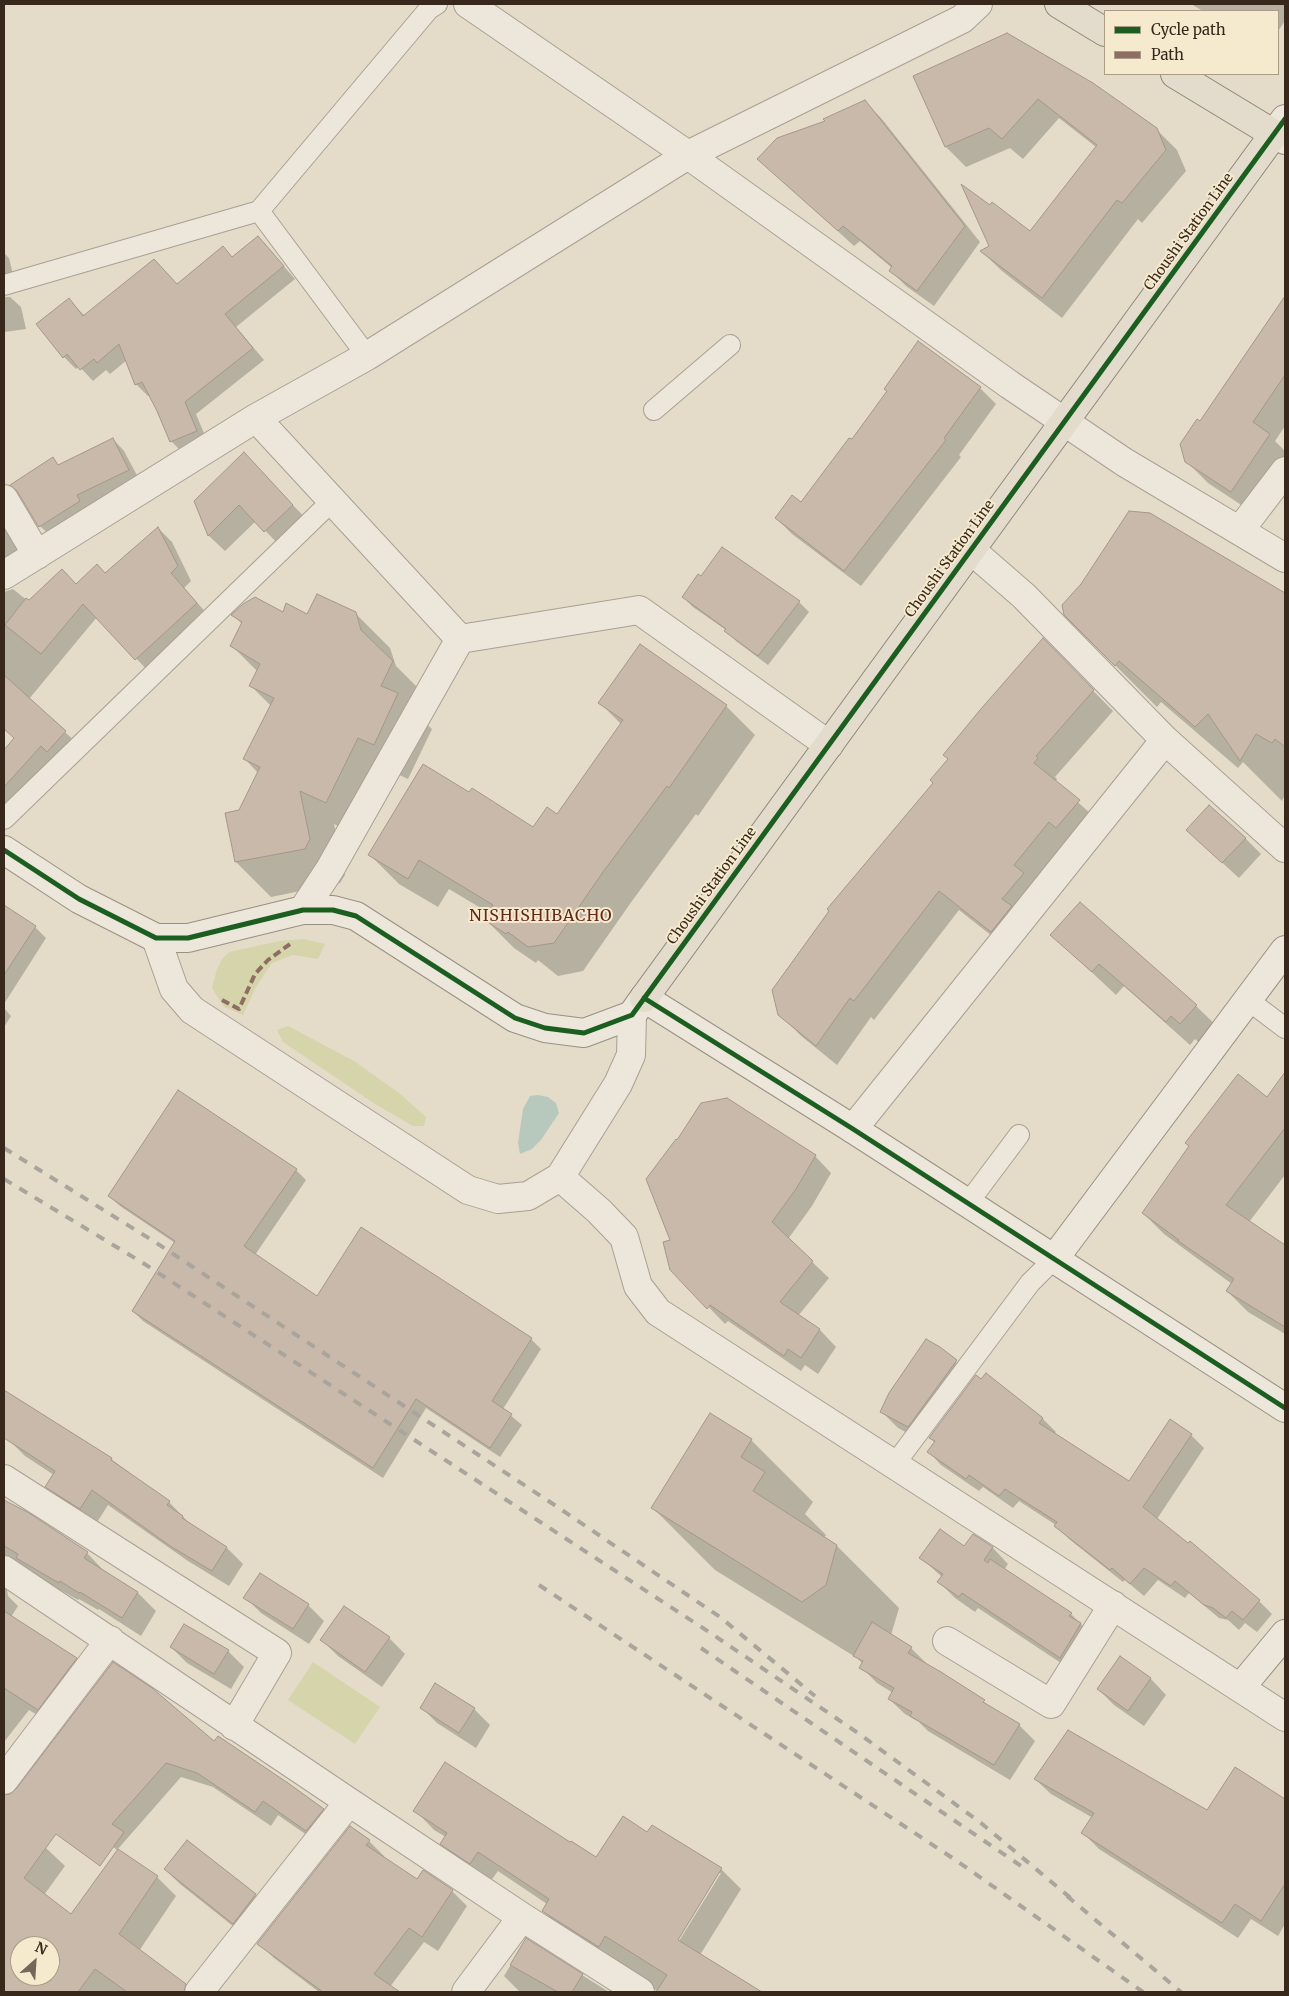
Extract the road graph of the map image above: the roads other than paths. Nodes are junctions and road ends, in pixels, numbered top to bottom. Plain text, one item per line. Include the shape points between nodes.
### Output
1 (437, 4) edge
2 (468, 4) edge
3 (978, 4) edge
4 (1059, 4) edge
5 (1104, 31) edge
6 (1178, 75) edge
7 (1282, 131) edge
8 (688, 155) junction
9 (259, 211) junction
10 (4, 285) edge
11 (730, 345) dead end
12 (366, 356) junction
13 (654, 410) dead end
14 (256, 418) junction
15 (1064, 421) junction
16 (1285, 471) edge
17 (4, 499) edge
18 (332, 501) junction
19 (1240, 530) junction
20 (971, 550) junction
21 (37, 555) junction
22 (1285, 558) edge
23 (4, 575) edge
24 (460, 639) junction
25 (1165, 740) junction
26 (828, 745) junction
27 (4, 819) edge
28 (1285, 848) edge
29 (4, 850) edge
30 (303, 910) junction
31 (156, 938) junction
32 (1285, 950) edge
33 (1248, 1000) junction
34 (638, 1006) junction
35 (1285, 1028) edge
36 (853, 1129) junction
37 (1019, 1135) dead end
38 (560, 1178) junction
39 (968, 1203) junction
40 (1054, 1259) junction
41 (1285, 1408) edge
42 (894, 1465) junction
43 (4, 1478) edge
44 (4, 1570) edge
45 (1113, 1605) junction
46 (1285, 1634) edge
47 (110, 1640) junction
48 (947, 1641) dead end
49 (1241, 1687) junction
50 (1285, 1718) edge
51 (234, 1726) junction
52 (4, 1780) edge
53 (348, 1802) junction
54 (522, 1917) junction
55 (199, 1992) edge
56 (466, 1992) edge
57 (640, 1992) edge

1 - 9 lane via 429,9
2 - 8 street
3 - 8 street via 962,18
4 - 5 main road
6 - 7 main road, Choushi Station Line
7 - 15 main road, Choushi Station Line
8 - 12 street
8 - 15 street
9 - 10 lane
9 - 12 lane
11 - 13 lane
12 - 14 street
14 - 18 street
14 - 21 street
15 - 19 street via 1124,462
15 - 20 main road, Choushi Station Line
16 - 19 street
17 - 21 street
18 - 24 street
18 - 27 lane
19 - 22 street
20 - 25 street via 1024,596
20 - 26 main road, Choushi Station Line
21 - 23 street
24 - 26 street via 638,610
24 - 30 street
25 - 28 street
25 - 36 street
26 - 34 main road, Choushi Station Line
29 - 31 street via 79,899
30 - 31 street via 188,938
30 - 34 street via 334,910 356,916 515,1018 545,1028 584,1034
31 - 38 street via 174,990 192,1010 468,1190 498,1200 528,1196
32 - 33 street
33 - 35 lane
33 - 40 street
34 - 36 street
34 - 38 street via 631,1055 618,1084
36 - 39 street
37 - 39 lane
38 - 42 street via 599,1211 624,1238 638,1286 658,1312
39 - 40 street
40 - 41 street
40 - 42 lane via 1030,1283
42 - 45 street
43 - 51 street via 277,1653
44 - 47 street
45 - 48 street via 1052,1704
45 - 49 street
46 - 49 street
47 - 51 street
47 - 52 street
49 - 50 street
51 - 53 street
53 - 54 street
53 - 55 street
54 - 56 street
54 - 57 street

